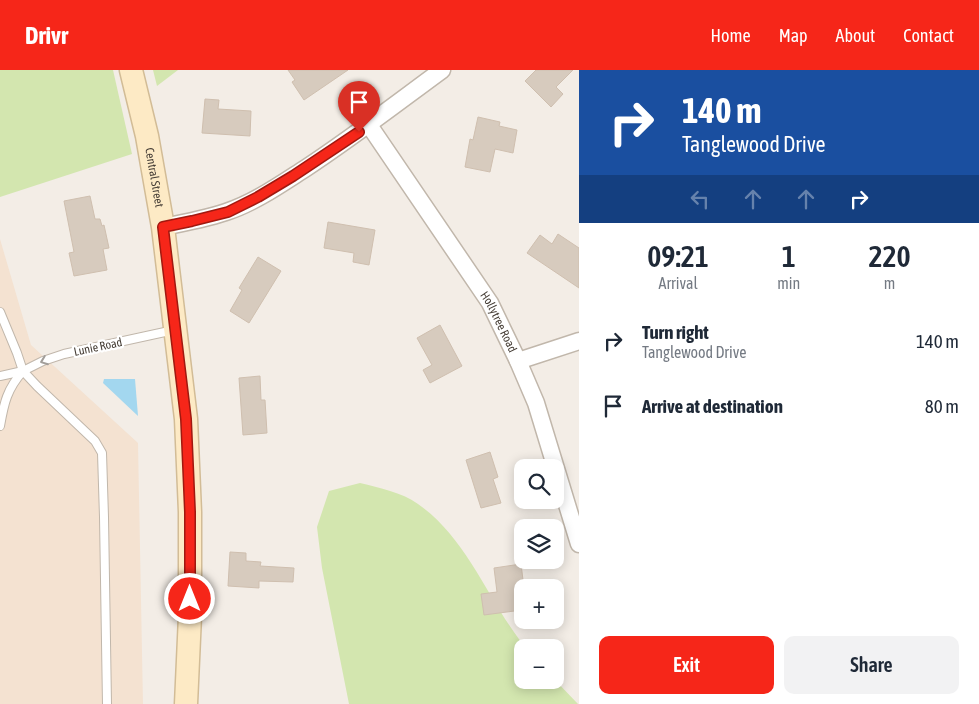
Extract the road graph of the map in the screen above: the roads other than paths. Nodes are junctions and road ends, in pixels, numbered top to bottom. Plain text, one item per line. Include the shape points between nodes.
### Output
1 (131, 70) edge
2 (442, 70) edge
3 (369, 124) junction
4 (163, 227) junction
5 (0, 312) edge
6 (176, 329) junction
7 (579, 341) edge
8 (518, 361) junction
9 (22, 371) junction
10 (0, 376) edge
11 (0, 426) edge
12 (579, 544) edge
13 (107, 704) edge
14 (186, 704) edge

1 - 4 main road, Central Street
2 - 3 street
3 - 4 street via 258,197 228,212
3 - 8 street, Hollytree Road via 490,303
4 - 6 main road, Central Street
5 - 9 lane
6 -> 9 lane, Lunie Road via 64,354
6 - 14 main road, Central Street via 186,419 190,512
7 - 8 street
8 - 12 street, Hollytree Road via 536,403
9 - 10 lane, Lunie Road
9 - 11 lane via 7,394
9 - 13 lane via 95,441 102,453

